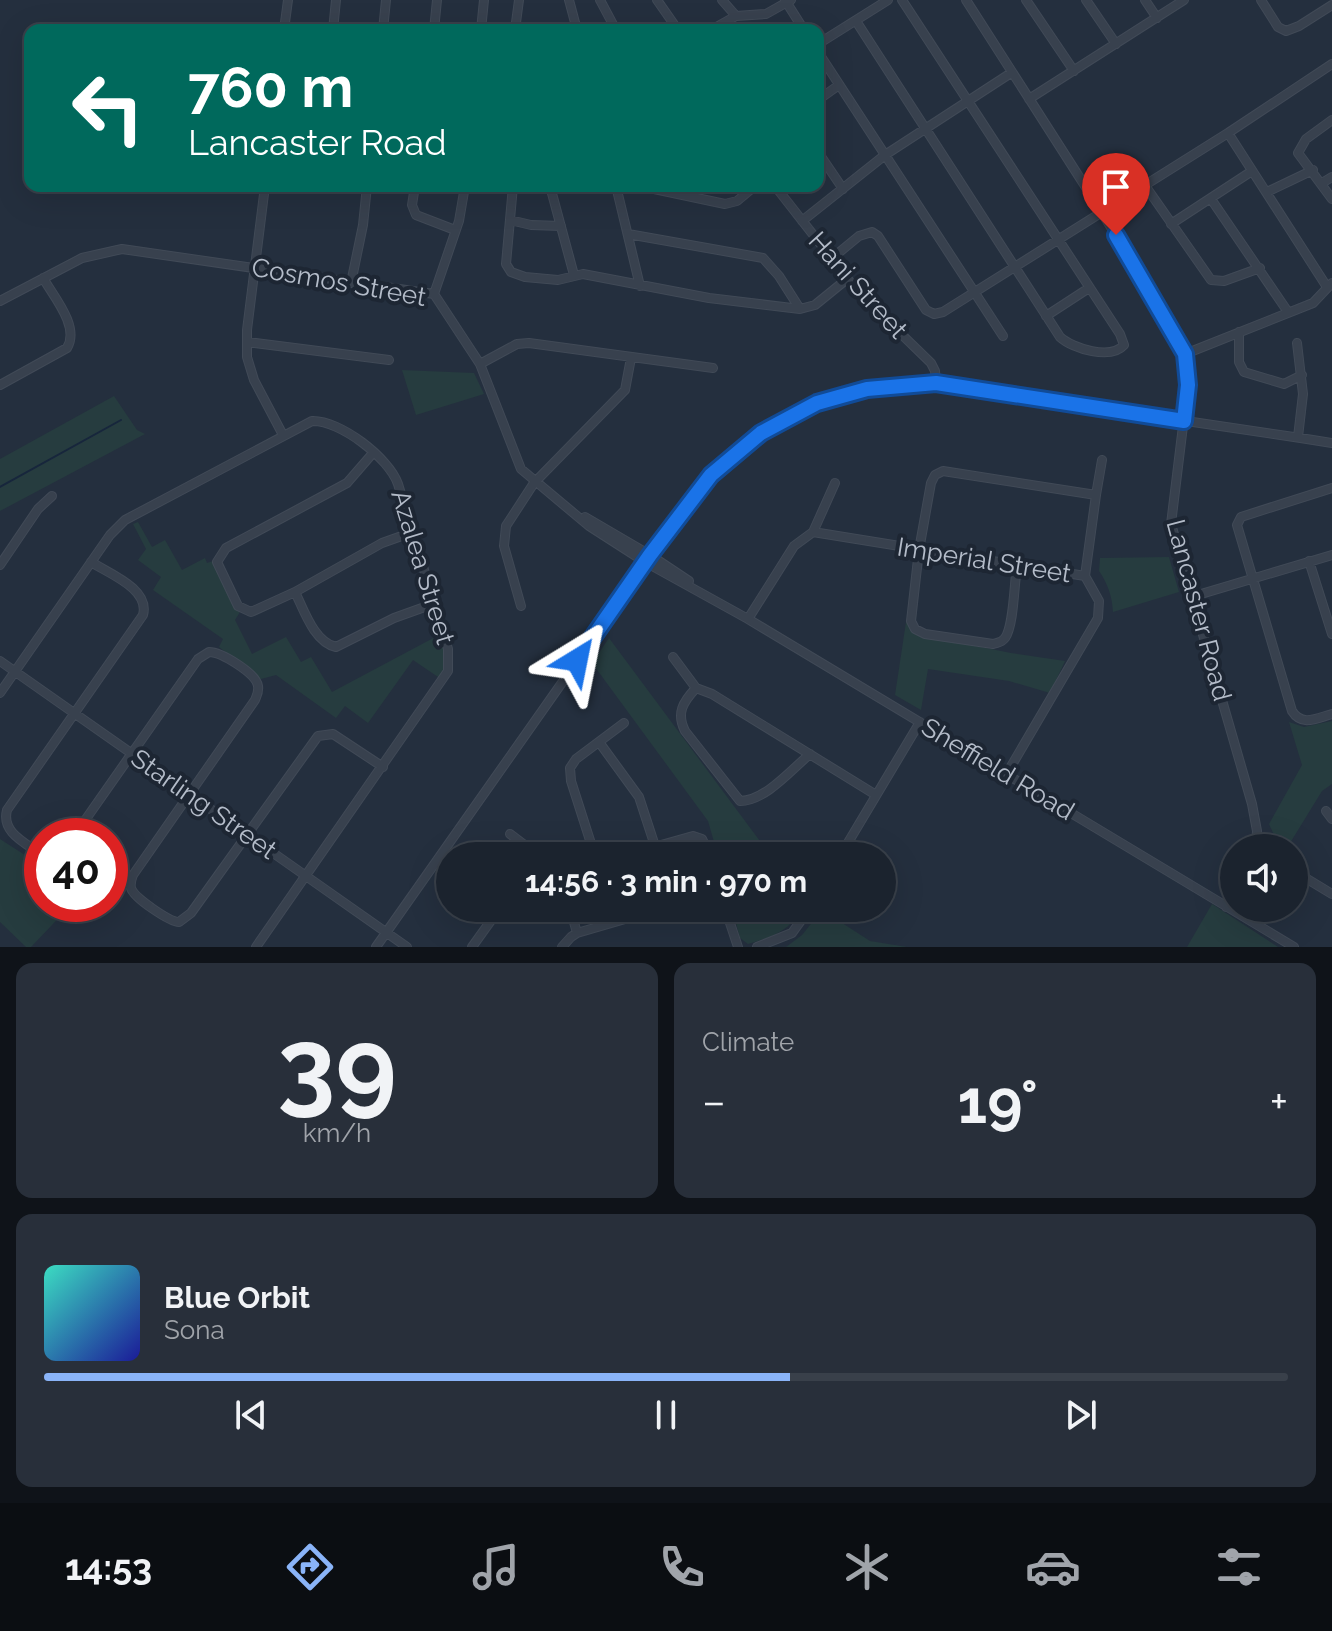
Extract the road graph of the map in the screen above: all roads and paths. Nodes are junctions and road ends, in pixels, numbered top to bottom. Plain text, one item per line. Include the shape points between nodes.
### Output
1 (288, 0) edge
2 (336, 0) edge
3 (386, 0) edge
4 (437, 0) edge
5 (484, 0) edge
6 (519, 0) edge
7 (569, 0) edge
8 (600, 0) edge
9 (657, 0) edge
10 (722, 0) edge
11 (888, 0) edge
12 (902, 0) edge
13 (966, 0) edge
14 (1026, 0) edge
15 (1086, 0) edge
16 (1145, 0) edge
17 (1184, 0) edge
18 (1261, 0) edge
19 (788, 1) edge
20 (1332, 5) edge
21 (736, 16) junction
22 (1157, 18) junction
23 (856, 21) junction
24 (285, 24) edge
25 (334, 24) edge
26 (384, 24) edge
27 (435, 24) edge
28 (482, 24) edge
29 (516, 24) edge
30 (575, 24) edge
31 (613, 24) edge
32 (674, 24) edge
33 (722, 24) edge
34 (801, 24) edge
35 (824, 40) edge
36 (1116, 44) junction
37 (824, 61) edge
38 (1332, 64) edge
39 (1074, 71) junction
40 (1011, 73) junction
41 (839, 85) junction
42 (824, 96) edge
43 (1029, 99) junction
44 (966, 101) junction
45 (1332, 120) edge
46 (925, 127) junction
47 (1228, 133) junction
48 (885, 155) junction
49 (824, 161) edge
50 (1313, 170) junction
51 (1252, 171) junction
52 (1332, 177) edge
53 (1322, 183) junction
54 (1144, 184) junction
55 (843, 189) junction
56 (264, 192) edge
57 (366, 192) edge
58 (414, 192) edge
59 (464, 192) edge
60 (512, 192) edge
61 (552, 192) edge
62 (618, 192) edge
63 (668, 192) edge
64 (748, 192) edge
65 (780, 192) edge
66 (1267, 192) junction
67 (1211, 199) junction
68 (1332, 199) edge
69 (1101, 211) junction
70 (510, 220) junction
71 (802, 221) junction
72 (1171, 224) junction
73 (561, 226) junction
74 (455, 230) junction
75 (628, 234) junction
76 (1057, 240) junction
77 (831, 259) junction
78 (1016, 267) junction
79 (256, 268) junction
80 (1260, 268) junction
81 (574, 275) junction
82 (43, 278) junction
83 (847, 279) junction
84 (351, 283) junction
85 (1330, 285) edge
86 (640, 286) junction
87 (1089, 288) junction
88 (974, 293) junction
89 (434, 294) junction
90 (1, 298) edge
91 (800, 309) junction
92 (1288, 312) junction
93 (1046, 316) junction
94 (1239, 332) junction
95 (1003, 336) dead end
96 (247, 342) junction
97 (1297, 343) dead end
98 (1185, 354) junction
99 (631, 358) junction
100 (389, 360) dead end
101 (480, 364) junction
102 (713, 368) dead end
103 (1302, 375) junction
104 (936, 383) junction
105 (0, 385) edge
106 (1184, 421) junction
107 (283, 435) junction
108 (1298, 437) junction
109 (1332, 443) edge
110 (373, 453) junction
111 (1102, 460) dead end
112 (534, 483) junction
113 (835, 483) dead end
114 (1332, 488) edge
115 (1096, 495) junction
116 (52, 496) dead end
117 (413, 532) junction
118 (813, 532) junction
119 (919, 550) junction
120 (1332, 555) edge
121 (647, 558) junction
122 (1309, 561) junction
123 (91, 562) junction
124 (0, 565) edge
125 (1017, 567) junction
126 (1085, 576) junction
127 (1251, 578) junction
128 (295, 592) junction
129 (1191, 597) junction
130 (433, 604) junction
131 (521, 606) dead end
132 (748, 619) junction
133 (1332, 634) edge
134 (673, 657) dead end
135 (0, 661) edge
136 (16, 671) junction
137 (696, 688) junction
138 (0, 693) edge
139 (75, 713) junction
140 (1332, 714) edge
141 (920, 722) junction
142 (624, 723) dead end
143 (599, 742) junction
144 (132, 753) junction
145 (810, 754) junction
146 (383, 767) junction
147 (1006, 775) junction
148 (190, 794) junction
149 (876, 795) junction
150 (87, 818) edge
151 (510, 834) dead end
152 (1256, 834) edge
153 (247, 835) junction
154 (24, 842) edge
155 (521, 842) edge
156 (591, 842) edge
157 (654, 842) edge
158 (672, 842) edge
159 (703, 842) edge
160 (848, 842) edge
161 (306, 876) junction
162 (1308, 879) edge
163 (1332, 894) edge
164 (1220, 903) edge
165 (490, 922) edge
166 (574, 922) edge
167 (615, 922) edge
168 (730, 922) edge
169 (800, 922) edge
170 (1252, 922) edge
171 (387, 931) junction
172 (577, 933) junction
173 (256, 947) edge
174 (376, 947) edge
175 (407, 947) edge
176 (472, 947) edge
177 (562, 947) edge
178 (738, 947) edge
179 (757, 947) edge
180 (1294, 947) edge

1 - 24 street
2 - 25 street
3 - 26 street
4 - 27 street
5 - 28 street
6 - 29 street
7 - 30 street
8 - 31 street
9 - 32 street
10 - 21 street
11 - 23 street
12 - 44 street
13 - 40 street, Lancaster Road
14 - 39 street
15 - 36 street
16 - 22 street
17 - 22 street
18 - 20 street via 1286,31
19 - 21 street via 766,14
19 - 34 street
21 - 33 street
22 - 36 street
23 - 35 street
23 - 46 street
36 - 39 street
37 - 41 street
38 - 47 street
39 - 43 street
40 - 43 street, Lancaster Road
40 - 44 street
41 - 42 street
41 - 48 street
43 - 69 street, Lancaster Road
44 - 46 street
44 - 76 street
45 - 50 street via 1306,139 1298,153
46 - 48 street
46 - 78 street
47 - 51 street
47 - 54 street
48 - 55 street
48 - 88 street
49 - 55 street
50 - 53 street
50 - 66 street
51 - 66 street
51 - 67 street
52 - 53 street
53 - 68 street
54 - 69 street
54 - 72 street
55 - 71 street
56 - 79 street
57 - 84 street
58 - 74 street via 416,215
59 - 74 street
60 - 70 street
61 - 73 street
62 - 75 street
63 - 64 street via 725,204
65 - 71 street, Hani Street
66 - 85 street
67 - 72 street
67 - 80 street
69 - 76 street
69 - 98 street, Lancaster Road
70 - 73 street
70 - 81 street via 506,257 511,272 558,280
71 - 77 street, Hani Street
72 - 80 street via 1211,280 1224,281
73 - 81 street
74 - 89 street
75 - 86 street
75 - 91 street via 763,258
76 - 78 street
76 - 87 street
77 - 83 street, Hani Street
77 - 88 street via 872,232 930,313 943,312
78 - 88 street
78 - 93 street
79 - 82 street, Cosmos Street via 122,249 93,253
79 - 84 street, Cosmos Street
79 - 96 street
80 - 92 street
81 - 86 street
82 - 90 street, Cosmos Street
82 - 105 street via 71,329 71,343
83 - 91 street via 815,305
83 - 104 street, Hani Street via 931,363
84 - 89 street, Cosmos Street
85 - 92 street via 1313,303
86 - 91 street
87 - 93 street
87 - 93 street via 1120,334 1120,350 1111,353 1070,344
88 - 95 street
89 - 101 street, Cosmos Street
92 - 94 street
94 - 98 street
94 - 103 street via 1244,372 1284,384
96 - 100 street
96 - 107 street via 251,372
97 - 103 street
98 - 106 street, Lancaster Road
99 - 101 street via 523,343
99 - 102 street
99 - 112 street via 625,390
101 - 112 street, Cosmos Street via 517,463
103 - 108 street
104 - 106 street
104 - 121 street via 850,392 782,419 711,475
106 - 108 street
106 - 129 street, Lancaster Road via 1171,524
107 - 110 street, Azalea Street via 306,423 327,422
107 - 123 street, Azalea Street via 125,520
108 - 109 street
110 - 117 street, Azalea Street via 395,476
110 - 128 street via 347,483 218,556 220,573 242,610 260,609
111 - 115 street
112 - 121 street, Cosmos Street
112 - 131 street via 503,534
113 - 118 street
114 - 127 street via 1238,519
115 - 119 street via 938,473 931,483
115 - 126 street
116 - 124 street
117 - 128 street via 382,543
117 - 130 street, Azalea Street
118 - 119 street, Imperial Street
118 - 132 street via 794,546
119 - 125 street, Imperial Street
119 - 125 street via 911,621 925,634 1000,642 1009,627
120 - 122 street
121 - 132 street, Sheffield Road
121 - 171 street
122 - 127 street
122 - 133 street
123 - 136 street, Azalea Street
123 - 139 street via 139,594 145,606
125 - 126 street, Imperial Street
126 - 147 street, Imperial Street via 1097,595 1098,618
127 - 129 street
127 - 140 street via 1294,715 1304,721
128 - 130 street via 319,636 336,647
129 - 152 street, Lancaster Road via 1250,795
130 - 146 street, Azalea Street via 450,657 448,671
132 - 141 street, Sheffield Road
134 - 137 street
135 - 136 street, Starling Street
136 - 138 street, Azalea Street
136 - 139 street, Starling Street
137 - 145 street
137 - 145 street via 680,711 680,722 740,801 762,794
139 - 144 street, Starling Street
139 - 154 street via 7,810 5,823
141 - 147 street, Sheffield Road
141 - 149 street
142 - 143 street
143 - 156 street via 576,759 570,773
143 - 157 street via 639,797
144 - 148 street, Starling Street
144 - 148 street via 198,659 209,652 224,656 254,678 258,694
144 - 150 street
145 - 149 street
146 - 153 street via 333,734 318,736
146 - 161 street, Azalea Street
147 - 164 street, Sheffield Road
148 - 153 street, Starling Street
148 - 153 street via 130,883 136,896 169,920 187,918
149 - 160 street
151 - 155 street
153 - 161 street, Starling Street
158 - 159 street via 697,836
161 - 171 street, Starling Street
161 - 173 street, Azalea Street
162 - 163 street
165 - 176 street
166 - 172 street
167 - 172 street
168 - 178 street
169 - 179 street via 792,933
170 - 180 street, Sheffield Road
171 - 174 street
171 - 175 street, Starling Street
172 - 177 street

